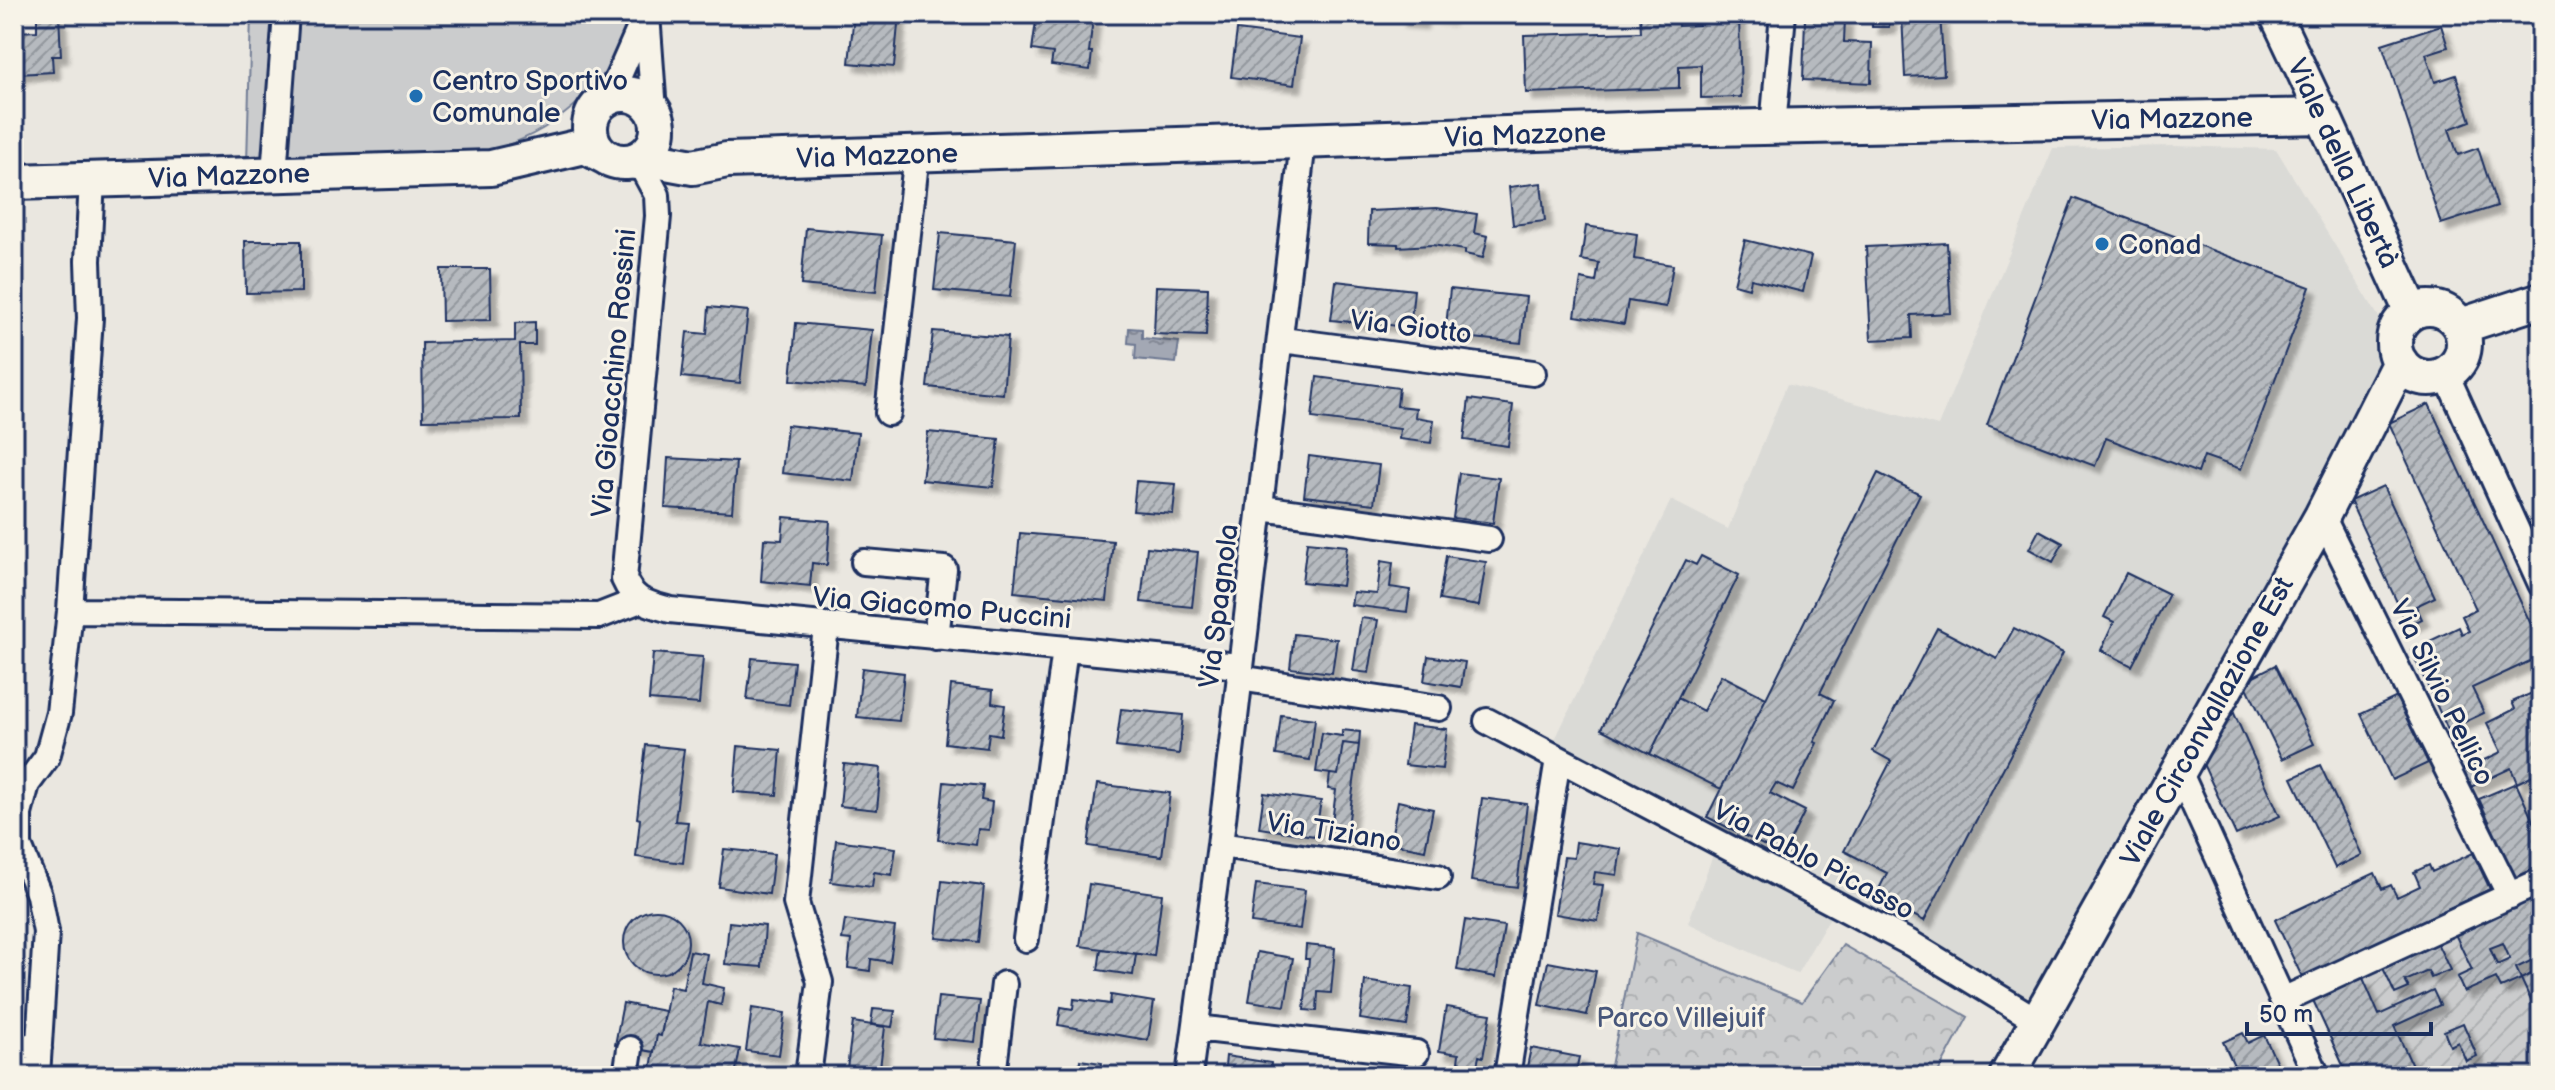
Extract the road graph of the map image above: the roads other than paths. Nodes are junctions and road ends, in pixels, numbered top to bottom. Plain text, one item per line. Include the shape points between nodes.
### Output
1 (286, 14) edge
2 (646, 14) edge
3 (1783, 14) edge
4 (2275, 14) edge
5 (601, 106) junction
6 (2323, 116) junction
7 (656, 117) junction
8 (1773, 127) junction
9 (1303, 142) junction
10 (917, 153) junction
11 (727, 160) junction
12 (619, 161) junction
13 (491, 168) junction
14 (274, 174) junction
15 (92, 179) junction
16 (14, 182) edge
17 (2541, 300) edge
18 (2412, 312) junction
19 (2461, 326) junction
20 (1282, 340) junction
21 (2400, 362) junction
22 (1533, 373) dead end
23 (2446, 374) junction
24 (888, 413) dead end
25 (1261, 508) junction
26 (2322, 516) junction
27 (1489, 539) dead end
28 (864, 562) dead end
29 (2541, 584) edge
30 (640, 600) junction
31 (70, 611) junction
32 (826, 627) junction
33 (936, 637) junction
34 (1065, 649) junction
35 (1239, 672) junction
36 (1439, 708) dead end
37 (1487, 721) dead end
38 (1558, 759) junction
39 (2178, 769) junction
40 (1220, 845) junction
41 (1438, 877) dead end
42 (2541, 881) edge
43 (2510, 896) junction
44 (1026, 939) dead end
45 (1004, 984) dead end
46 (2283, 1000) junction
47 (2038, 1021) junction
48 (1196, 1028) junction
49 (14, 1045) edge
50 (39, 1048) junction
51 (630, 1049) dead end
52 (1416, 1053) dead end
53 (37, 1076) edge
54 (626, 1076) edge
55 (808, 1076) edge
56 (993, 1076) edge
57 (1189, 1076) edge
58 (1507, 1076) edge
59 (2007, 1076) edge
60 (2317, 1076) edge

1 - 14 street
2 - 5 street
2 - 7 street
3 - 8 street
4 - 6 street, Viale della Libertà
5 - 7 main road, Via Mazzone via 619,95 639,97
5 - 12 main road via 591,135 595,145
5 - 13 main road, Via Mazzone
6 - 8 main road, Via Mazzone
6 - 18 main road, Viale della Libertà
7 - 11 main road, Via Mazzone via 669,136 689,150
7 - 12 main road via 658,135 647,154
8 - 9 main road, Via Mazzone
9 - 10 main road, Via Mazzone
9 - 20 street, Via Spagnola
10 - 11 main road, Via Mazzone
10 - 24 street
11 - 12 main road, Via Mazzone via 693,167
12 - 13 main road, Via Mazzone via 585,146
12 - 30 street, Via Gioacchino Rossini via 643,169 657,195 624,579 630,594
13 - 14 main road, Via Mazzone
14 - 15 main road, Via Mazzone
15 - 16 main road, Via Mazzone
15 - 31 street via 90,318
17 - 19 main road
18 - 19 main road via 2436,308
18 - 21 main road, Viale Circonvallazione Est via 2400,323 2394,340
19 - 23 main road via 2461,357
20 - 22 street, Via Giotto
20 - 25 street, Via Spagnola
21 - 23 main road via 2421,377
21 - 26 main road, Viale Circonvallazione Est
23 - 29 street
25 - 27 street
25 - 35 street, Via Spagnola
26 - 39 main road, Viale Circonvallazione Est
26 - 43 street, Via Silvio Pellico
28 - 33 street via 944,569
30 - 31 street via 599,616
30 - 32 street, Via Giacomo Puccini via 670,610
31 - 50 street via 59,713 47,757 27,784 19,814 19,846 39,895 46,932
32 - 33 street, Via Giacomo Puccini
32 - 55 street via 796,903 820,982
33 - 34 street, Via Giacomo Puccini
34 - 35 street, Via Giacomo Puccini
34 - 44 street
35 - 36 street, Via Giacomo Puccini
35 - 40 street, Via Spagnola
37 - 38 street, Via Pablo Picasso
38 - 47 street, Via Pablo Picasso via 1910,943
38 - 58 street
39 - 46 street
39 - 47 main road, Viale Circonvallazione Est
40 - 41 street, Via Tiziano
40 - 48 street, Via Spagnola
42 - 43 street
43 - 46 street
45 - 56 street
46 - 60 street
47 - 59 main road, Viale Circonvallazione Est
48 - 52 street
48 - 57 street, Via Spagnola
49 - 50 street
50 - 53 street
51 - 54 street

